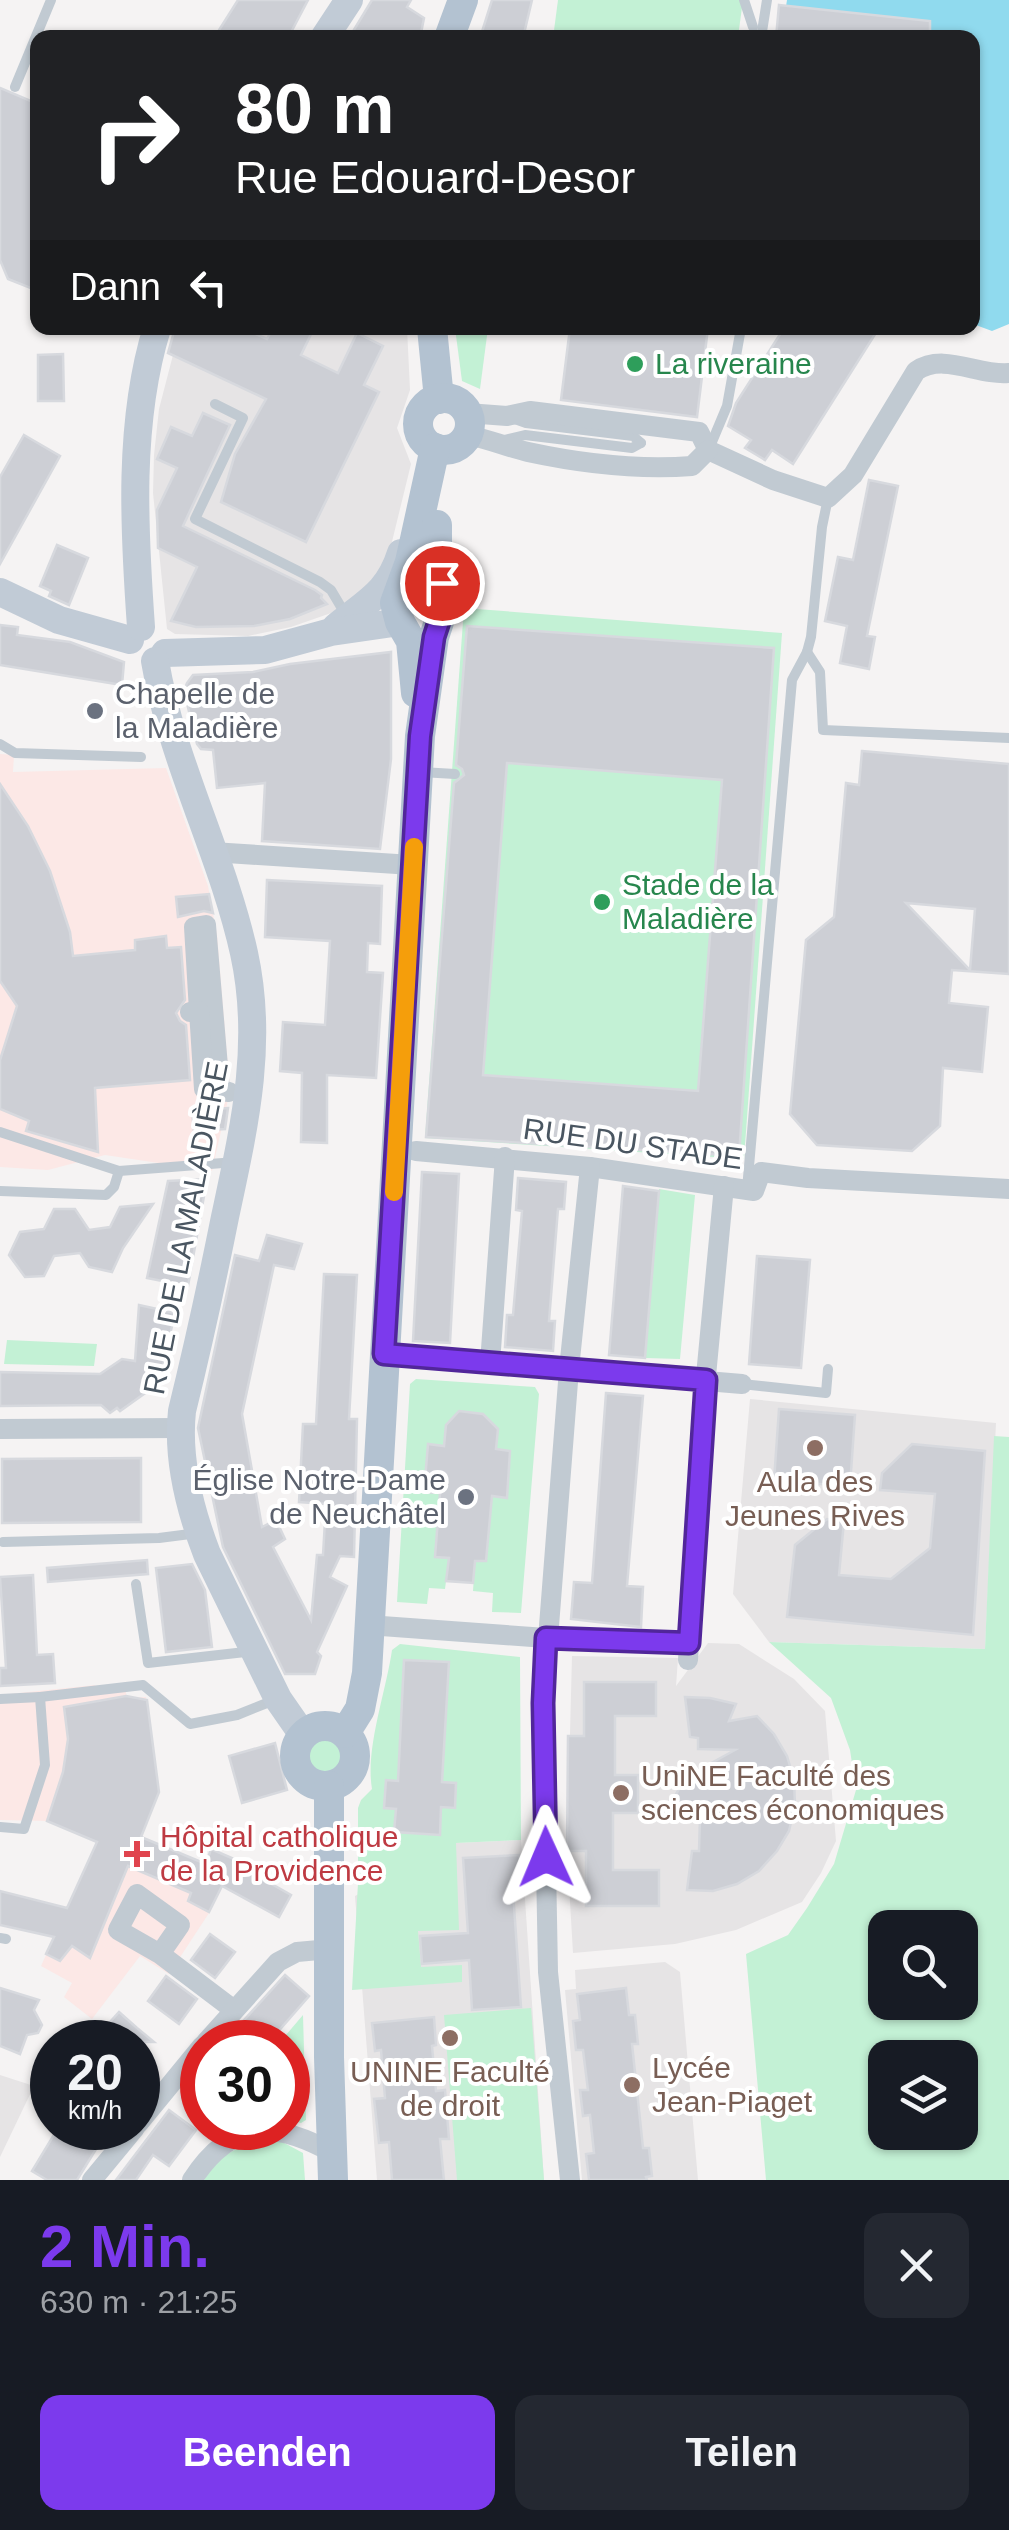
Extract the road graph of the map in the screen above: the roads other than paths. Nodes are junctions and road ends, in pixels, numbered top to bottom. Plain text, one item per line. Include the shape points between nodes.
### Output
1 (52, 0) edge
2 (348, 0) edge
3 (463, 0) edge
4 (744, 0) edge
5 (767, 0) edge
6 (753, 26) dead end
7 (40, 30) edge
8 (329, 30) edge
9 (452, 30) edge
10 (762, 30) edge
11 (30, 53) edge
12 (16, 87) dead end
13 (155, 335) edge
14 (433, 335) edge
15 (741, 335) edge
16 (1009, 373) edge
17 (439, 399) junction
18 (215, 404) dead end
19 (507, 416) junction
20 (448, 437) junction
21 (498, 441) junction
22 (708, 450) junction
23 (416, 495) junction
24 (828, 498) junction
25 (426, 533) junction
26 (0, 592) edge
27 (400, 622) junction
28 (339, 625) junction
29 (136, 634) junction
30 (808, 652) junction
31 (160, 657) junction
32 (420, 736) junction
33 (1009, 738) edge
34 (0, 744) edge
35 (141, 757) dead end
36 (418, 772) junction
37 (455, 774) dead end
38 (212, 852) junction
39 (412, 865) junction
40 (220, 1090) junction
41 (250, 1096) junction
42 (0, 1132) edge
43 (416, 1151) dead end
44 (505, 1158) junction
45 (237, 1162) junction
46 (590, 1167) junction
47 (120, 1171) junction
48 (724, 1186) junction
49 (1009, 1189) edge
50 (747, 1190) junction
51 (0, 1191) edge
52 (384, 1354) junction
53 (490, 1364) junction
54 (828, 1368) dead end
55 (568, 1369) junction
56 (706, 1380) junction
57 (742, 1384) joint
58 (180, 1428) junction
59 (0, 1429) edge
60 (199, 1532) junction
61 (3, 1542) dead end
62 (136, 1584) dead end
63 (368, 1625) junction
64 (546, 1638) junction
65 (254, 1651) junction
66 (40, 1697) junction
67 (278, 1699) junction
68 (0, 1700) edge
69 (345, 1733) junction
70 (303, 1734) junction
71 (329, 1786) junction
72 (0, 1827) edge
73 (330, 1949) junction
74 (160, 1954) dead end
75 (234, 2010) junction
76 (225, 2020) edge
77 (180, 2073) edge
78 (160, 2097) edge
79 (116, 2150) edge
80 (332, 2166) edge
81 (92, 2180) edge
82 (192, 2180) edge
83 (570, 2180) edge

1 - 7 lane
2 - 8 street
3 - 9 main road
4 - 6 lane
5 - 10 lane
11 - 12 lane
13 - 29 street via 138,436
14 - 17 main road
15 - 22 lane via 727,406
16 - 24 street via 934,362 916,371 853,475
17 - 20 main road via 458,402
17 - 20 main road via 422,411 418,425
18 - 28 lane via 243,418 195,519 332,590
19 - 20 street
19 - 21 lane via 633,436 642,443 632,448 525,435
19 - 22 street via 530,411 679,428 699,432
20 - 21 street
20 - 23 street via 422,464
20 - 25 main road via 452,461
21 - 22 street via 606,463 677,467 692,466
22 - 24 street
23 - 25 street
23 - 28 street via 388,582
24 - 30 lane
25 - 27 main road via 395,603
25 - 32 main road via 446,600
26 - 29 street via 59,620
27 - 28 street
27 - 32 main road via 411,641
28 - 31 street via 265,650
29 - 31 street via 147,660
30 - 33 lane via 820,672 824,730
30 - 50 lane via 792,680
31 - 38 street, RUE DE LA MALADIÈRE via 180,757
32 - 36 main road
34 - 35 lane via 15,754
36 - 37 lane
36 - 39 main road
38 - 39 street
38 - 41 street, RUE DE LA MALADIÈRE via 250,983
39 - 52 main road
40 - 40 street via 204,1090 195,1012 194,927 206,925
40 - 41 street
41 - 45 street, RUE DE LA MALADIÈRE
42 - 47 lane
43 - 44 street, RUE DU STADE
44 - 46 street, RUE DU STADE
44 - 53 street
45 - 47 lane
45 - 58 street, RUE DE LA MALADIÈRE
46 - 48 street, RUE DU STADE
46 - 55 street
47 - 51 lane via 106,1195
48 - 50 street, RUE DU STADE
48 - 56 street
49 - 50 street, RUE DU STADE via 760,1172 754,1190
52 - 53 street
52 - 63 main road
53 - 55 street
54 - 57 lane via 826,1393
55 - 56 street
55 - 64 street
56 - 57 street
56 - 64 street via 689,1651
58 - 59 street
58 - 60 street, RUE DE LA MALADIÈRE
60 - 61 lane
60 - 65 street, RUE DE LA MALADIÈRE
62 - 65 lane via 148,1663
63 - 64 street
63 - 69 main road via 365,1694
64 - 83 street via 548,1972
65 - 67 street, RUE DE LA MALADIÈRE
66 - 67 lane via 143,1684 190,1724
66 - 68 lane
66 - 72 lane via 46,1765 24,1829
67 - 70 street, RUE DE LA MALADIÈRE
69 - 70 main road via 319,1726
69 - 71 main road via 354,1750 352,1769
70 - 71 main road via 294,1755 298,1770 314,1785
71 - 73 main road
73 - 75 street via 290,1954
73 - 80 main road
74 - 75 street
75 - 76 street
77 - 78 street
79 - 81 street
80 - 82 street via 289,2132 258,2131 223,2146

